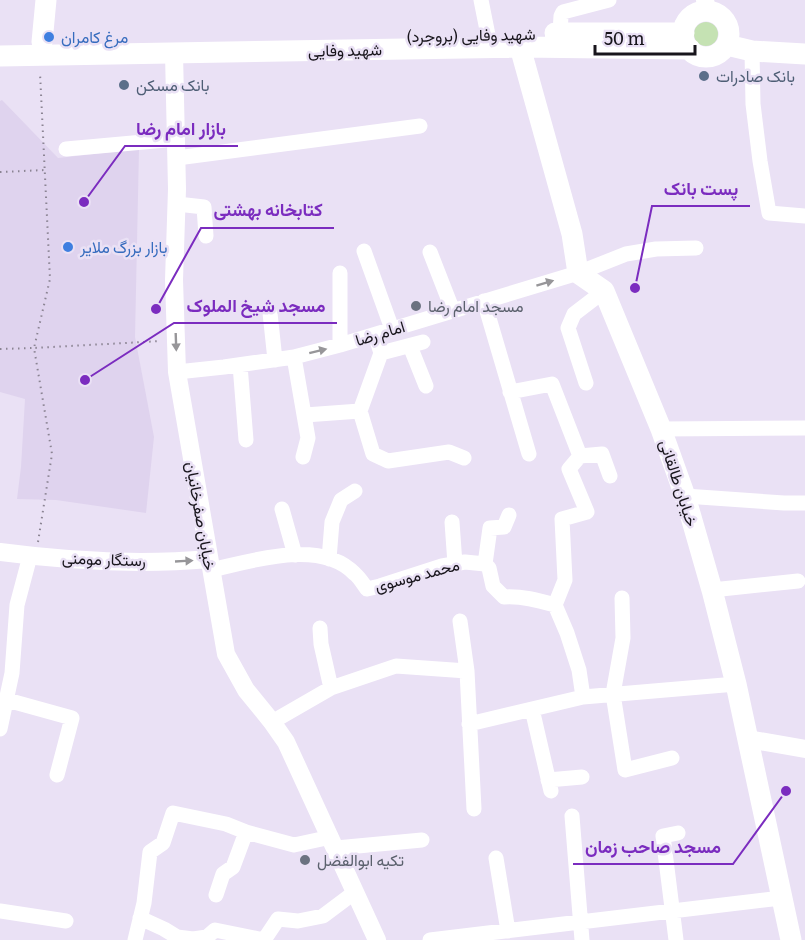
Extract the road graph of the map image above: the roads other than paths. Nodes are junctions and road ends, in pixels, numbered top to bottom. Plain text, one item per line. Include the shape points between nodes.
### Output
1 (46, 0) edge
2 (481, 0) edge
3 (609, 0) edge
4 (706, 6) edge
5 (560, 33) junction
6 (488, 35) junction
7 (687, 41) junction
8 (0, 43) edge
9 (727, 45) junction
10 (520, 47) junction
11 (41, 49) junction
12 (752, 51) junction
13 (174, 53) junction
14 (805, 54) edge
15 (0, 56) edge
16 (420, 126) dead end
17 (177, 139) junction
18 (66, 149) dead end
19 (177, 158) junction
20 (177, 204) junction
21 (805, 216) edge
22 (206, 236) dead end
23 (696, 248) dead end
24 (364, 251) dead end
25 (430, 252) dead end
26 (340, 273) dead end
27 (578, 273) junction
28 (604, 291) junction
29 (484, 301) junction
30 (453, 311) junction
31 (270, 313) dead end
32 (392, 329) junction
33 (375, 335) junction
34 (340, 345) junction
35 (381, 353) junction
36 (294, 357) junction
37 (275, 360) junction
38 (240, 365) junction
39 (177, 372) junction
40 (586, 383) dead end
41 (426, 386) dead end
42 (510, 392) junction
43 (360, 411) junction
44 (305, 415) junction
45 (805, 428) edge
46 (662, 429) junction
47 (246, 440) dead end
48 (529, 454) dead end
49 (580, 456) junction
50 (303, 458) dead end
51 (464, 458) dead end
52 (610, 476) dead end
53 (355, 491) dead end
54 (685, 496) junction
55 (805, 503) edge
56 (282, 509) dead end
57 (509, 515) dead end
58 (452, 522) dead end
59 (0, 552) edge
60 (295, 555) junction
61 (33, 556) junction
62 (329, 559) junction
63 (210, 564) junction
64 (455, 564) junction
65 (485, 564) junction
66 (798, 581) dead end
67 (712, 590) junction
68 (622, 598) dead end
69 (555, 605) junction
70 (460, 621) dead end
71 (320, 628) dead end
72 (467, 671) junction
73 (736, 684) junction
74 (331, 688) junction
75 (613, 694) junction
76 (583, 697) junction
77 (7, 700) junction
78 (532, 709) junction
79 (272, 722) junction
80 (469, 724) junction
81 (0, 729) edge
82 (748, 739) junction
83 (805, 749) edge
84 (672, 758) dead end
85 (57, 775) dead end
86 (582, 777) dead end
87 (474, 809) dead end
88 (572, 816) dead end
89 (246, 832) junction
90 (678, 833) dead end
91 (422, 840) dead end
92 (333, 843) junction
93 (496, 858) dead end
94 (355, 892) junction
95 (216, 895) dead end
96 (781, 898) junction
97 (0, 911) edge
98 (673, 911) junction
99 (140, 918) junction
100 (66, 921) dead end
101 (580, 922) junction
102 (508, 931) junction
103 (526, 934) edge
104 (135, 940) edge
105 (377, 940) edge
106 (430, 940) edge
107 (582, 940) edge
108 (676, 940) edge
109 (791, 940) edge

1 - 11 main road
2 - 6 street
3 - 5 street via 563,12
4 - 7 main road via 686,23
4 - 9 main road via 728,26
5 - 6 main road, شهید وفایی (بروجرد)
5 - 7 main road, شهید وفایی (بروجرد)
6 - 11 main road, شهید وفایی (بروجرد)
7 - 9 main road via 697,55 705,56 719,53
7 - 10 main road, شهید وفایی
8 - 11 main road, شهید وفایی
9 - 12 main road
10 - 13 main road, شهید وفایی
10 - 27 main road via 572,234
11 - 13 main road, شهید وفایی
11 - 15 main road, شهید وفایی
12 - 14 main road
12 - 21 street via 753,104 768,213
13 - 17 street, خیابان صفرخانیان
16 - 19 street
17 - 18 street
17 - 19 street, خیابان صفرخانیان
19 - 20 street, خیابان صفرخانیان
20 - 22 street via 204,207
20 -> 39 street, خیابان صفرخانیان
23 - 27 street, امام رضا via 626,254
24 - 32 street
25 - 30 street
26 - 34 street
27 - 28 main road
29 -> 27 street, امام رضا
28 - 40 street via 574,314 568,328
28 - 46 main road, خیابان طالقانی
29 - 30 street, امام رضا
29 - 42 street
30 - 32 street, امام رضا
31 - 37 street
32 - 33 street, امام رضا
33 - 34 street, امام رضا
33 - 35 street
36 -> 34 street, امام رضا
35 - 41 street via 416,344
35 - 43 street
36 - 37 street, امام رضا
36 - 44 street
37 - 38 street, امام رضا
38 - 39 street, امام رضا
38 - 47 street
39 - 63 street, خیابان صفرخانیان
42 - 48 street
42 - 49 street via 552,384
43 - 44 street
43 - 51 street via 373,454 388,461 449,452
44 - 50 street via 308,438
45 - 46 street
46 - 54 main road, خیابان طالقانی
49 - 52 street via 602,454
49 - 69 street via 569,470 587,512 562,519 565,580
53 - 62 street via 341,500 332,522
54 - 55 street
54 - 67 main road, خیابان طالقانی
56 - 60 street
57 - 65 street via 504,527 490,528
58 - 64 street
59 - 61 street, رستگار مومنی
60 - 62 street, محمد موسوی
60 - 63 street, محمد موسوی
61 -> 63 street, رستگار مومنی
61 - 77 street via 16,605
62 - 64 street, محمد موسوی via 354,572 367,589
63 - 79 street, خیابان صفرخانیان via 226,654 246,690
64 - 65 street, محمد موسوی
65 - 69 street via 493,586 504,597 531,598
66 - 67 street
67 - 73 main road, خیابان طالقانی
68 - 75 street via 622,638
69 - 76 street via 579,670
70 - 72 street
71 - 74 street
72 - 74 street via 396,666
72 - 80 street
73 - 75 street
73 - 82 main road, خیابان طالقانی
74 - 79 street
75 - 76 street
75 - 84 street via 625,770
76 - 78 street
77 - 81 street
77 - 85 street via 72,717
78 - 80 street
78 - 86 street via 550,785
79 - 92 street, خیابان صفرخانیان via 286,742
80 - 87 street
82 - 83 street
82 - 96 main road, خیابان طالقانی
88 - 101 street
89 - 92 street via 294,845
89 - 95 street via 233,867 223,874
89 - 99 street via 173,813 163,843 150,852
90 - 98 street via 663,836
91 - 92 street
92 - 94 street, خیابان صفرخانیان
93 - 102 street
94 - 99 street via 323,916 298,921 278,919 264,939 215,930 207,937 177,937
94 - 105 street, خیابان صفرخانیان
96 - 98 street
96 - 109 main road, خیابان طالقانی
97 - 100 street
98 - 101 street
98 - 108 street
99 - 104 street
101 - 103 street
101 - 107 street
102 - 103 street
102 - 106 street

